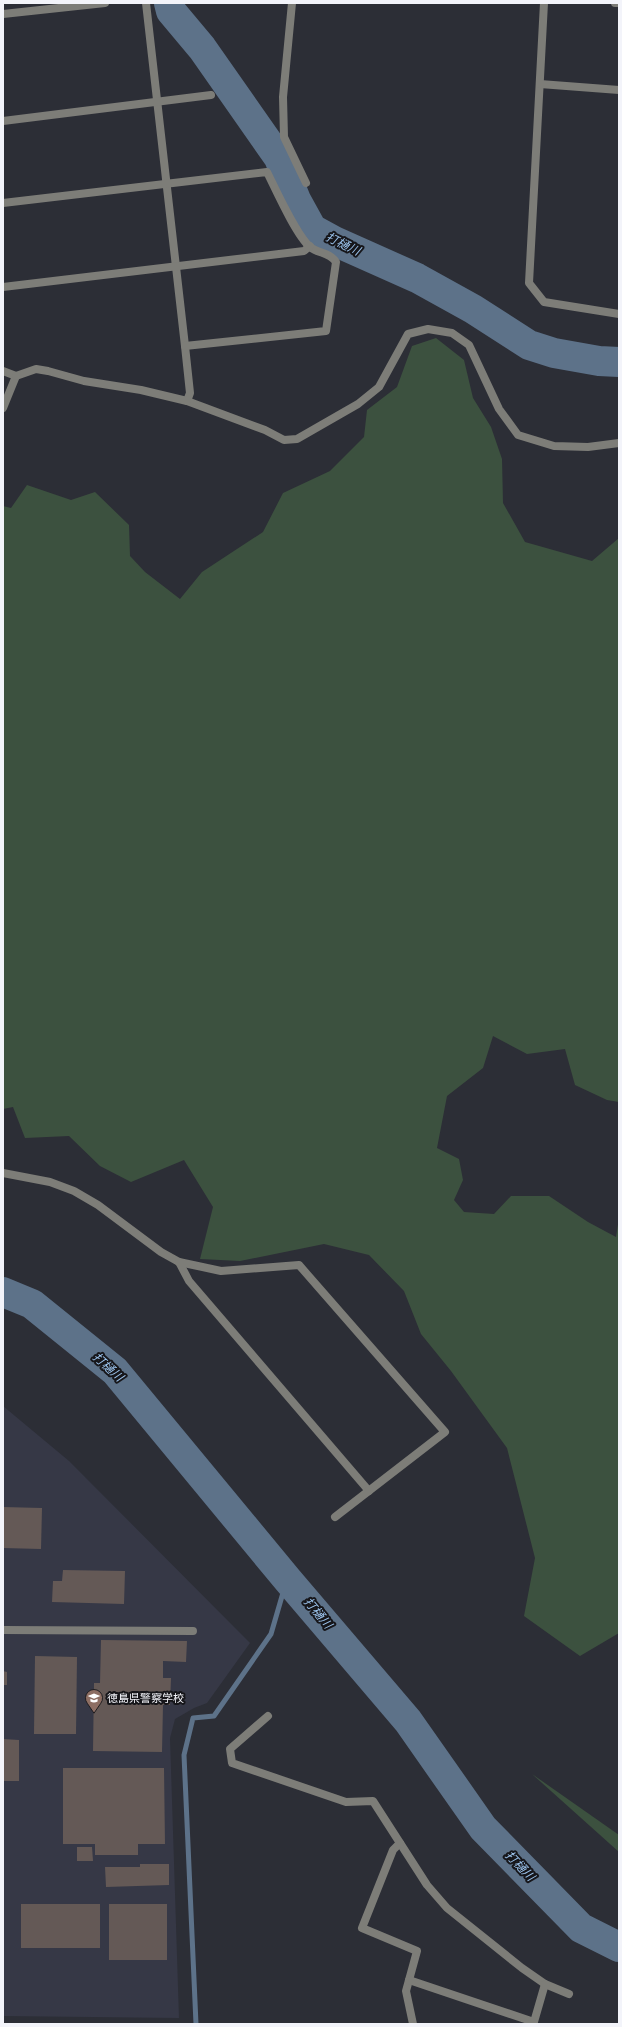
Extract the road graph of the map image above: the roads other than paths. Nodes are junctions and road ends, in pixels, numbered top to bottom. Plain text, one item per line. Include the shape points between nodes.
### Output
1 (105, 3) edge
2 (146, 3) edge
3 (292, 3) edge
4 (544, 3) edge
5 (615, 3) edge
6 (619, 3) edge
7 (3, 14) edge
8 (540, 84) junction
9 (619, 90) edge
10 (211, 95) dead end
11 (158, 101) junction
12 (3, 121) edge
13 (306, 183) dead end
14 (167, 184) junction
15 (3, 203) edge
16 (310, 246) junction
17 (176, 266) junction
18 (3, 287) edge
19 (619, 314) edge
20 (185, 346) junction
21 (3, 371) edge
22 (16, 376) junction
23 (187, 401) junction
24 (3, 408) edge
25 (619, 443) edge
26 (3, 1173) edge
27 (179, 1262) junction
28 (369, 1491) junction
29 (335, 1518) dead end
30 (3, 1630) edge
31 (193, 1631) dead end
32 (268, 1716) dead end
33 (400, 1843) junction
34 (409, 1980) junction
35 (546, 1984) junction
36 (569, 1994) dead end
37 (413, 2024) edge

1 - 7 street
2 - 11 street
3 - 13 street via 283,97 284,137
4 - 8 street
5 - 6 street
8 - 9 street
8 - 19 street via 529,283 544,302
10 - 11 street
11 - 12 street
11 - 14 street
14 - 15 street
14 - 16 street via 267,172 293,222
14 - 17 street
16 - 17 street via 304,251
16 - 20 street via 332,256 336,262 326,331
17 - 18 street
17 - 20 street
20 - 23 street via 190,393
21 - 22 street
22 - 23 street via 36,369
22 - 24 street
23 - 25 street via 265,430 284,440 297,439 358,404 379,387 408,334 428,329 452,333 469,346 499,409 518,435 554,446 588,447
26 - 27 street via 50,1182 74,1191
27 - 28 street via 189,1282
27 - 28 street via 221,1271 299,1265 445,1432
28 - 29 street
30 - 31 street
32 - 33 street via 230,1749 232,1763 346,1802 373,1801
33 - 34 street via 392,1850 362,1928 417,1951
33 - 35 street via 427,1884 447,1908
34 - 35 street via 534,2022
34 - 37 street via 406,1991
35 - 36 street

